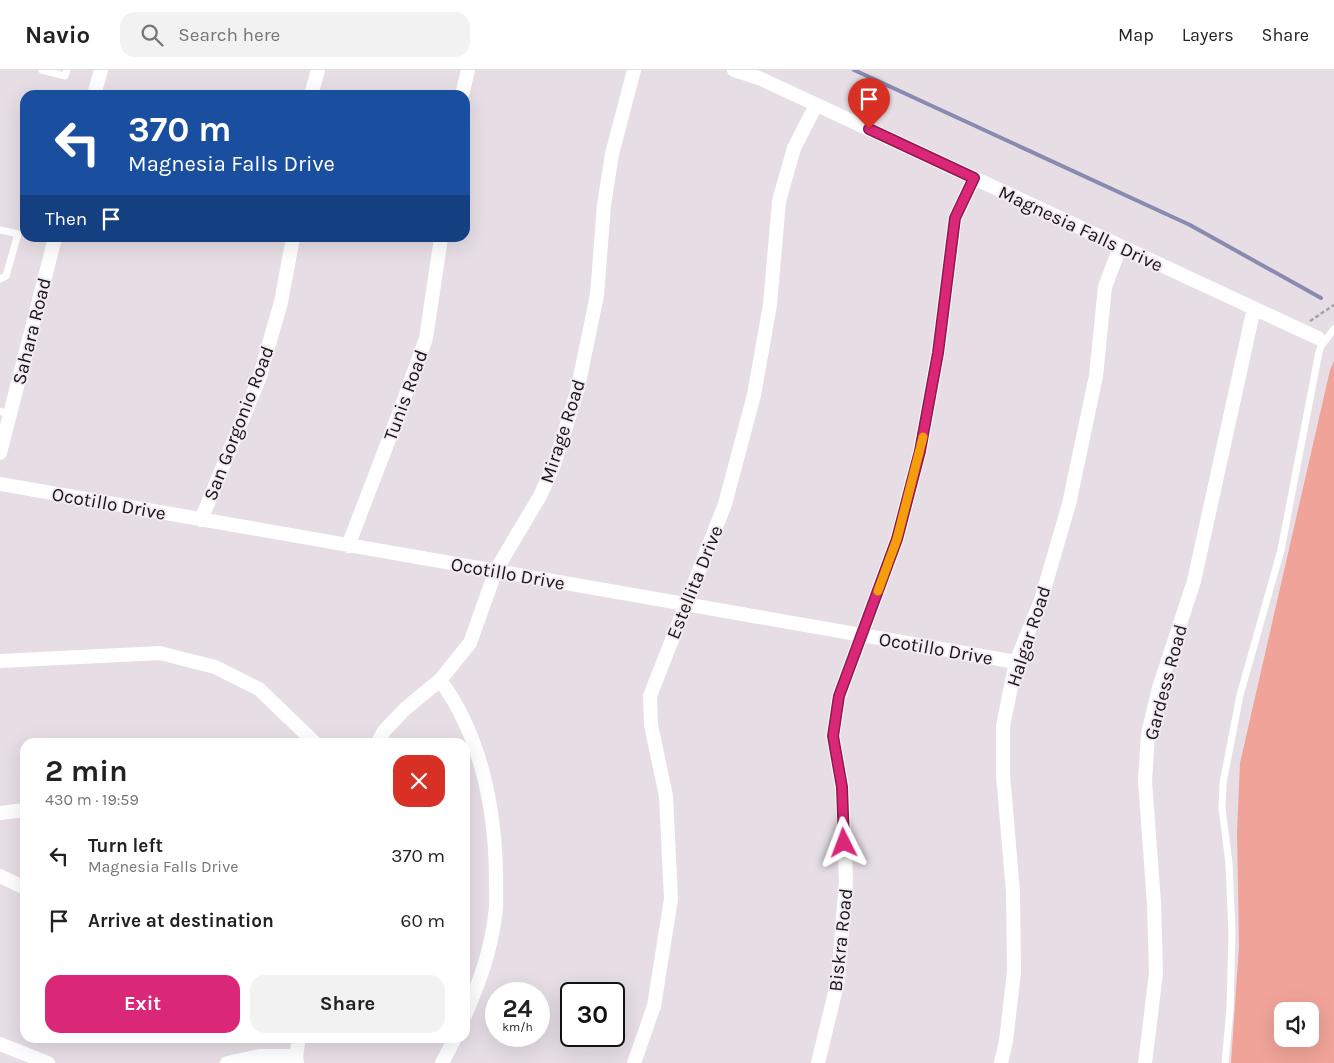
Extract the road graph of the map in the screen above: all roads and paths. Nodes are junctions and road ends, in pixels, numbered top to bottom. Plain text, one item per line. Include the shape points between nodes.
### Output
1 (42, 70) edge
2 (67, 70) edge
3 (101, 70) edge
4 (318, 70) edge
5 (468, 70) edge
6 (634, 70) edge
7 (734, 70) edge
8 (95, 90) edge
9 (312, 90) edge
10 (463, 90) edge
11 (816, 105) junction
12 (974, 178) junction
13 (0, 230) edge
14 (54, 242) edge
15 (292, 242) edge
16 (440, 242) edge
17 (1120, 247) junction
18 (0, 279) edge
19 (1334, 304) edge
20 (1254, 308) junction
21 (1298, 328) junction
22 (1334, 329) edge
23 (1318, 338) dead end
24 (5, 413) edge
25 (0, 453) edge
26 (0, 484) edge
27 (201, 520) junction
28 (348, 546) junction
29 (496, 570) junction
30 (686, 604) junction
31 (862, 634) junction
32 (0, 661) edge
33 (1016, 662) junction
34 (440, 680) junction
35 (310, 738) edge
36 (380, 738) edge
37 (20, 811) edge
38 (0, 813) edge
39 (0, 876) edge
40 (20, 886) edge
41 (470, 1004) edge
42 (298, 1043) edge
43 (452, 1043) edge
44 (0, 1044) edge
45 (296, 1060) edge
46 (48, 1063) edge
47 (227, 1063) edge
48 (442, 1063) edge
49 (634, 1063) edge
50 (818, 1063) edge
51 (1001, 1063) edge
52 (1145, 1063) edge
53 (1225, 1063) edge

1 - 2 lane via 65,76
3 - 8 street
4 - 9 street
5 - 10 street
6 - 29 street, Mirage Road via 610,162 597,295 577,392 554,465
7 - 11 street, Magnesia Falls Drive
11 - 12 street, Magnesia Falls Drive
11 - 30 street, Estellita Drive via 794,148 780,201 770,305 754,395 725,504
12 - 17 street, Magnesia Falls Drive
12 - 31 street, Biskra Road via 955,218 938,353 920,451 897,539
13 - 18 lane via 18,234 6,276
14 - 24 street, Sahara Road
15 - 27 street, San Gorgonio Road via 281,302 259,378
16 - 28 street, Tunis Road via 426,338
17 - 20 street, Magnesia Falls Drive
17 - 33 street, Halgar Road via 1105,287 1096,376 1069,504 1041,600
19 - 21 path
20 - 21 street, Magnesia Falls Drive
20 - 52 street, Gardess Road via 1194,581 1159,688 1148,734 1145,781 1156,973
21 - 23 street, Magnesia Falls Drive
22 - 53 lane via 1318,352 1282,550 1240,695 1226,763 1222,808 1232,899 1232,969
24 - 25 street, Sahara Road
26 - 27 street, Ocotillo Drive
27 - 28 street, Ocotillo Drive
28 - 29 street, Ocotillo Drive
29 - 30 street, Ocotillo Drive
29 - 34 street, Mirage Road via 470,643
30 - 31 street, Ocotillo Drive
30 - 49 street, Estellita Drive via 650,696 651,725 666,796 671,898 654,1006
31 - 33 street, Ocotillo Drive
31 - 50 street, Biskra Road via 839,696 833,736 842,787 846,881 838,980
32 - 35 street via 160,653 214,667 259,689
33 - 51 street, Halgar Road via 1003,726 1003,775 1013,892 1014,972
34 - 36 street, Mirage Road via 405,709
34 - 41 street via 456,702 481,762 496,843 495,916 479,984
37 - 38 street
39 - 40 street
42 - 45 street
43 - 48 street
44 - 46 street
45 - 47 street via 260,1056

